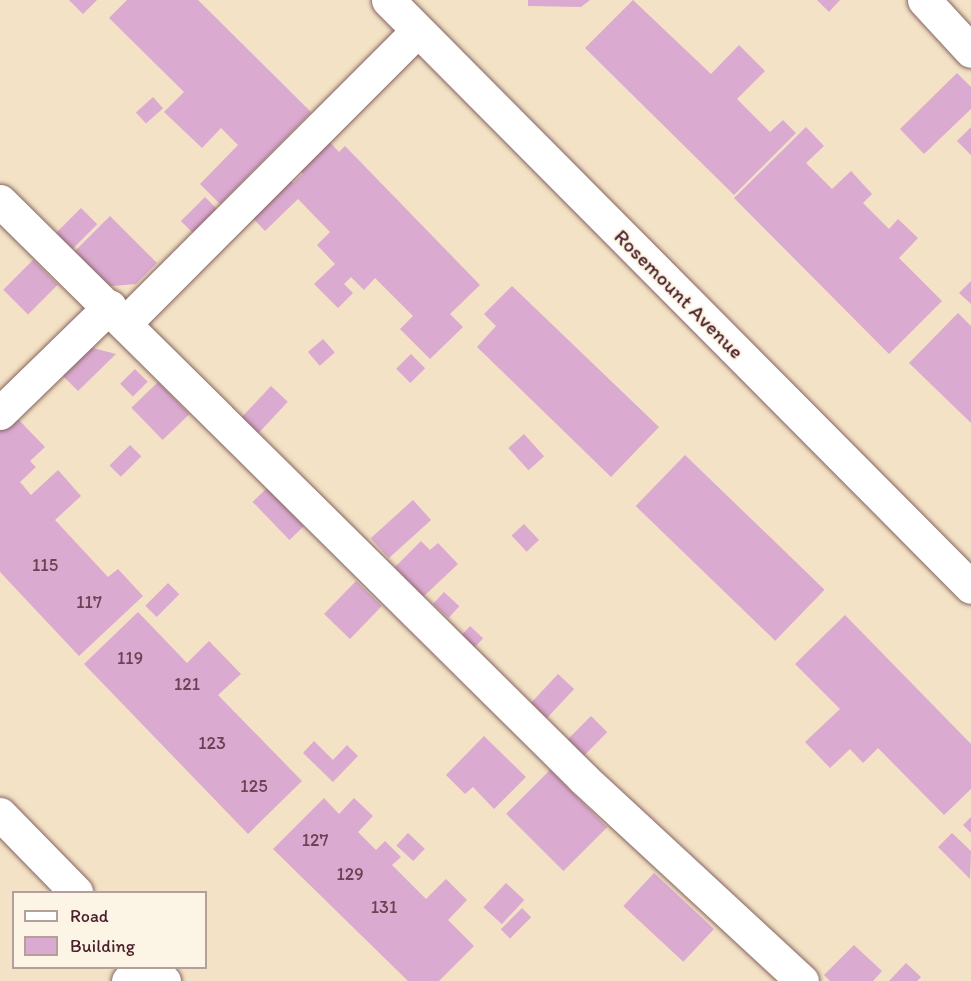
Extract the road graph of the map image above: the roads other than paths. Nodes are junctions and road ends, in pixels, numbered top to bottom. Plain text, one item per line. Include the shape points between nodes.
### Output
1 (388, 0) edge
2 (924, 0) edge
3 (416, 32) junction
4 (971, 51) edge
5 (0, 201) edge
6 (118, 314) junction
7 (0, 412) edge
8 (971, 587) edge
9 (0, 814) edge
10 (75, 891) edge
11 (139, 969) edge
12 (150, 969) edge
13 (128, 981) edge
14 (164, 981) edge
15 (802, 981) edge

1 - 3 street, Rosemount Avenue
2 - 4 street
3 - 6 street
3 - 8 street, Rosemount Avenue
5 - 6 street
6 - 7 street
6 - 15 street via 584,780
9 - 10 street
11 - 13 street
12 - 14 street

